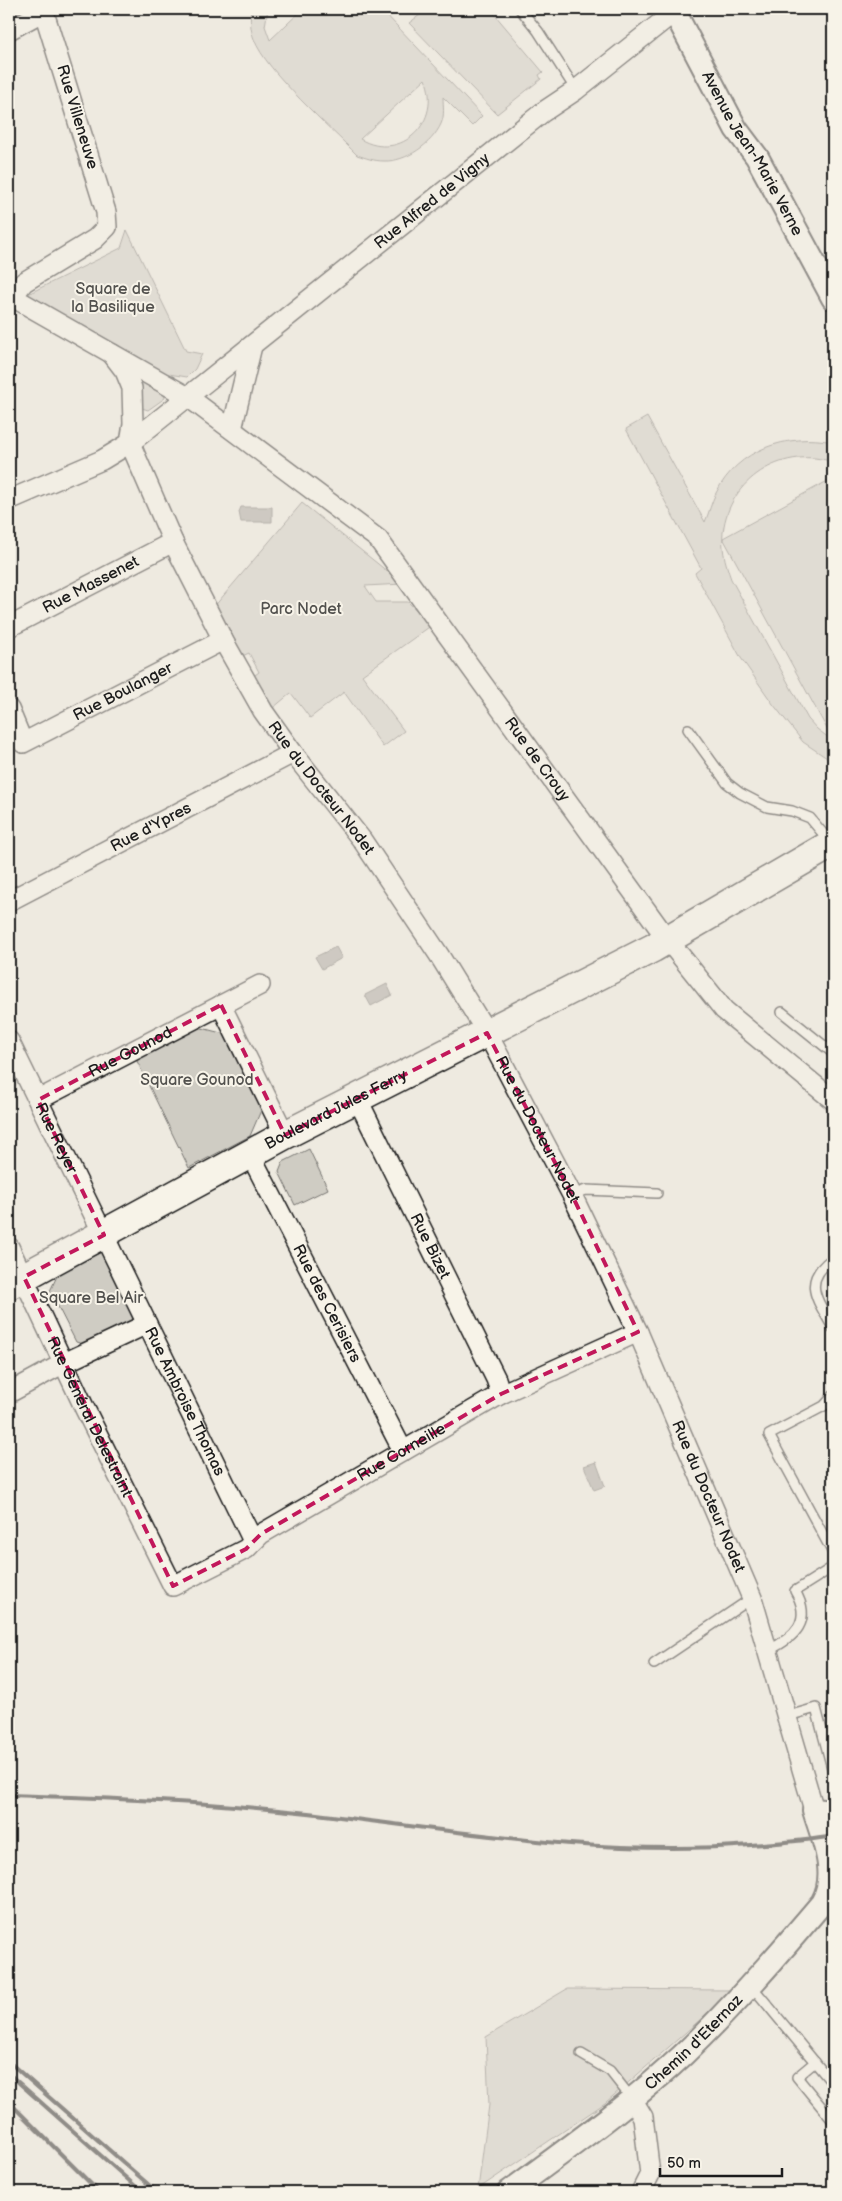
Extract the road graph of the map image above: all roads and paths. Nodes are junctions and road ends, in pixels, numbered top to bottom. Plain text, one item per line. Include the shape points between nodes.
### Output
1 (520, 9) edge
2 (43, 10) edge
3 (675, 10) edge
4 (9, 30) edge
5 (576, 90) junction
6 (10, 296) edge
7 (833, 298) edge
8 (252, 346) junction
9 (112, 354) junction
10 (188, 397) junction
11 (232, 429) junction
12 (130, 443) junction
13 (9, 500) edge
14 (173, 542) junction
15 (9, 626) edge
16 (223, 640) junction
17 (9, 709) edge
18 (688, 729) dead end
19 (293, 754) junction
20 (833, 843) edge
21 (9, 901) edge
22 (667, 939) junction
23 (260, 985) dead end
24 (222, 1005) junction
25 (782, 1012) dead end
26 (487, 1033) junction
27 (9, 1041) edge
28 (833, 1053) edge
29 (357, 1098) junction
30 (38, 1100) junction
31 (833, 1100) edge
32 (285, 1135) junction
33 (250, 1154) junction
34 (657, 1193) dead end
35 (572, 1195) junction
36 (104, 1235) junction
37 (9, 1247) edge
38 (833, 1258) edge
39 (16, 1281) edge
40 (147, 1324) junction
41 (833, 1328) edge
42 (638, 1332) junction
43 (64, 1363) junction
44 (9, 1393) edge
45 (502, 1394) junction
46 (833, 1396) edge
47 (403, 1451) junction
48 (253, 1541) junction
49 (833, 1553) edge
50 (833, 1567) edge
51 (173, 1586) joint
52 (752, 1598) junction
53 (769, 1650) junction
54 (654, 1664) dead end
55 (788, 1716) junction
56 (833, 1772) edge
57 (824, 1811) edge
58 (830, 1849) edge
59 (831, 1894) edge
60 (751, 1984) junction
61 (581, 2054) dead end
62 (815, 2062) junction
63 (833, 2084) edge
64 (632, 2099) junction
65 (833, 2121) edge
66 (508, 2192) edge
67 (641, 2192) edge

1 - 5 lane
2 - 4 street
2 - 6 street, Rue Villeneuve via 106,212 107,227 95,239 24,282
3 - 5 street, Rue Alfred de Vigny
3 - 7 street, Avenue Jean-Marie Verne via 736,129 757,157
5 - 8 street, Rue Alfred de Vigny via 543,112
6 - 9 street, Rue de Crouy
8 - 10 street, Rue Alfred de Vigny
8 - 11 street
9 - 10 street, Rue de Crouy
9 - 12 street via 125,371 132,388
10 - 11 street, Rue de Crouy
10 - 12 street, Rue Alfred de Vigny
11 - 22 street, Rue de Crouy via 378,539
12 - 13 street, Rue Alfred de Vigny via 102,460
12 - 14 street, Rue du Docteur Nodet
14 - 15 street, Rue Massenet
14 - 16 street, Rue du Docteur Nodet
16 - 17 street, Rue Boulanger via 23,744
16 - 19 street, Rue du Docteur Nodet via 263,710
18 - 20 lane via 727,783 767,807 810,818
19 - 21 street, Rue d'Ypres
19 - 26 street, Rue du Docteur Nodet via 362,840
20 - 22 main road, Boulevard Jules Ferry
22 - 26 main road, Boulevard Jules Ferry
22 - 31 street, Rue de Crouy via 724,1010
23 - 24 street, Rue Gounod
24 - 30 street, Rue Gounod
24 - 32 street
25 - 28 lane
26 - 29 main road, Boulevard Jules Ferry
26 - 35 street, Rue du Docteur Nodet
27 - 30 street, Rue Reyer
29 - 32 main road, Boulevard Jules Ferry
29 - 45 street, Rue Bizet
30 - 36 street, Rue Reyer
32 - 33 main road, Boulevard Jules Ferry
33 - 36 main road, Boulevard Jules Ferry
33 - 47 street, Rue des Cerisiers
34 - 35 lane via 586,1190
35 - 42 street, Rue du Docteur Nodet
36 - 39 main road, Boulevard Jules Ferry
36 - 40 street, Rue Ambroise Thomas
37 - 39 street, Rue Général Delestraint
38 - 41 lane via 817,1273 813,1282 815,1295
39 - 43 street, Rue Général Delestraint
40 - 43 street
40 - 48 street, Rue Ambroise Thomas
42 - 45 street, Rue Corneille
42 - 52 street, Rue du Docteur Nodet
43 - 44 street
43 - 51 street, Rue Général Delestraint
45 - 47 street, Rue Corneille
46 - 49 lane via 824,1406 769,1435
47 - 48 street, Rue Corneille
48 - 51 street, Rue Corneille via 246,1549
50 - 53 lane via 795,1591 803,1612 798,1628 787,1641
52 - 53 street, Rue du Docteur Nodet
52 - 54 lane
53 - 55 street, Rue du Docteur Nodet
55 - 56 lane via 816,1708
55 - 57 street, Rue du Docteur Nodet
57 - 58 street, Rue du Docteur Nodet
58 - 59 street, Chemin d'Eternaz
59 - 60 street, Chemin d'Eternaz
60 - 62 lane
60 - 64 street, Chemin d'Eternaz via 684,2054
61 - 64 lane via 610,2071
62 - 63 lane
62 - 65 lane via 797,2077
64 - 66 street, Chemin d'Eternaz
64 - 67 street via 643,2117 650,2174

